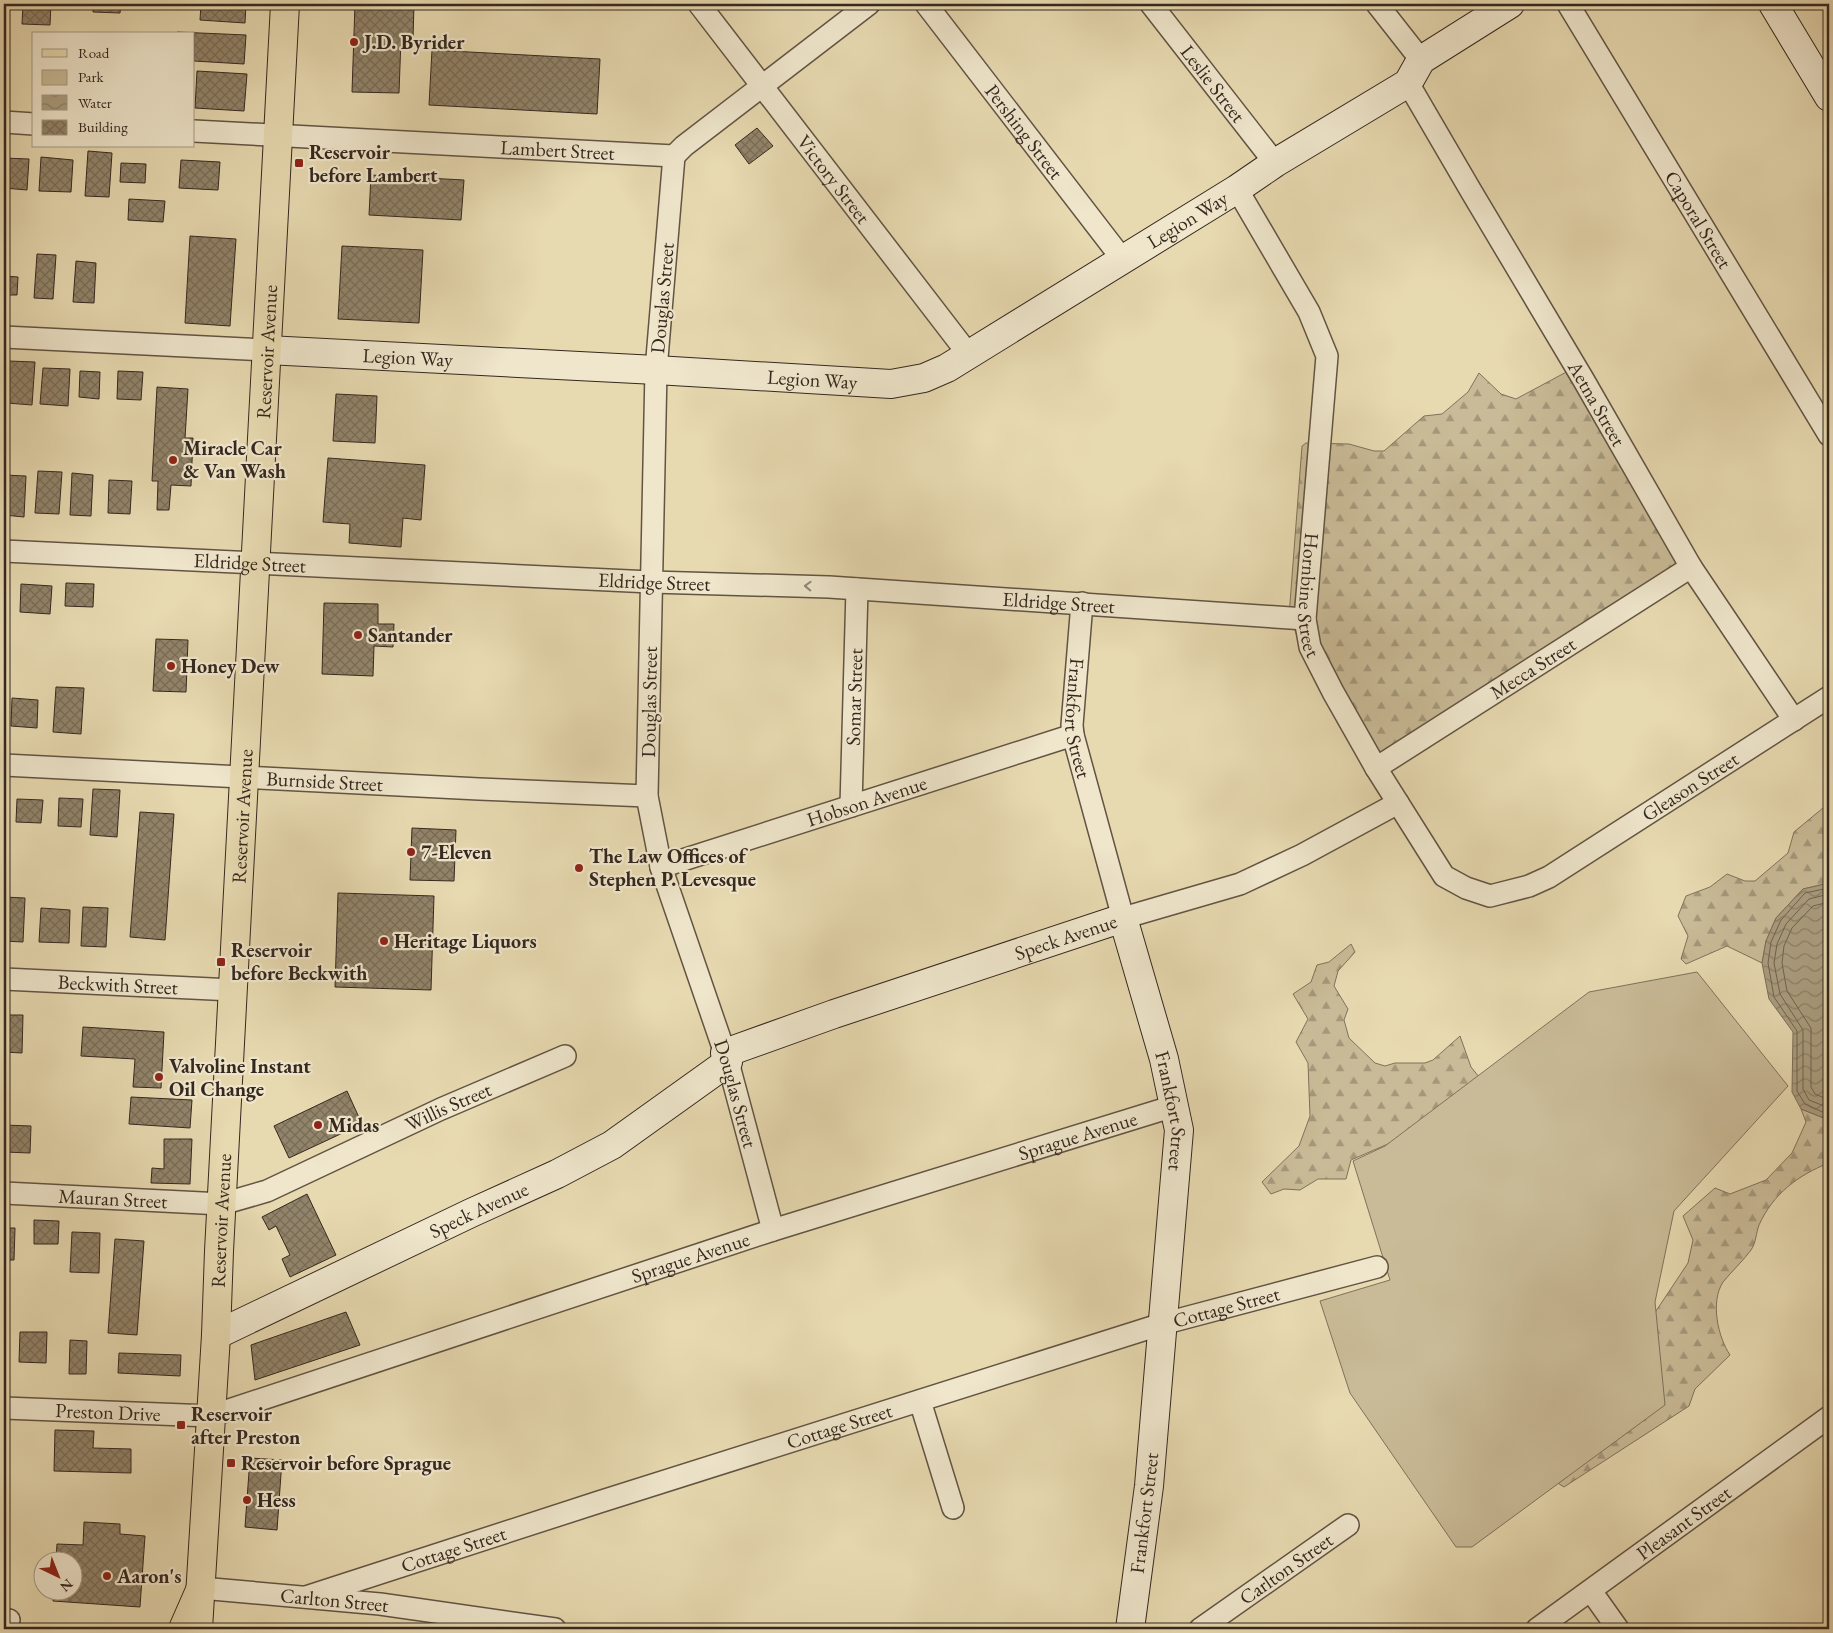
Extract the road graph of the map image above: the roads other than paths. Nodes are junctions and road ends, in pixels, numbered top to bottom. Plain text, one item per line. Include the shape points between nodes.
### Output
1 (285, 4) edge
2 (699, 4) edge
3 (869, 4) edge
4 (926, 4) edge
5 (1151, 4) edge
6 (1377, 4) edge
7 (1510, 4) edge
8 (1568, 4) edge
9 (1773, 4) edge
10 (1415, 71) junction
11 (762, 86) junction
12 (1829, 97) edge
13 (4, 122) edge
14 (32, 124) edge
15 (195, 131) edge
16 (278, 135) junction
17 (674, 156) junction
18 (1275, 164) junction
19 (1237, 189) junction
20 (1123, 260) junction
21 (4, 337) edge
22 (267, 350) junction
23 (969, 355) junction
24 (656, 370) junction
25 (1829, 435) edge
26 (4, 551) edge
27 (255, 564) junction
28 (1691, 567) junction
29 (651, 582) junction
30 (857, 589) junction
31 (1082, 603) junction
32 (1306, 618) junction
33 (1829, 697) edge
34 (1794, 720) junction
35 (1073, 735) junction
36 (4, 765) edge
37 (1376, 768) junction
38 (244, 777) junction
39 (647, 796) junction
40 (1398, 802) junction
41 (851, 806) junction
42 (660, 867) junction
43 (1550, 877) joint
44 (1123, 918) junction
45 (4, 979) edge
46 (233, 990) junction
47 (565, 1056) dead end
48 (726, 1058) junction
49 (1174, 1106) junction
50 (4, 1193) edge
51 (222, 1204) junction
52 (773, 1230) junction
53 (1377, 1267) dead end
54 (1162, 1324) junction
55 (216, 1335) junction
56 (920, 1400) junction
57 (4, 1408) edge
58 (211, 1416) junction
59 (1829, 1417) edge
60 (953, 1508) dead end
61 (1348, 1526) dead end
62 (201, 1588) junction
63 (1591, 1591) junction
64 (306, 1597) junction
65 (183, 1629) edge
66 (198, 1629) edge
67 (555, 1629) edge
68 (1130, 1629) edge
69 (1200, 1629) edge
70 (1538, 1629) edge
71 (1618, 1629) edge

1 - 16 main road, Reservoir Avenue
2 - 11 street, Victory Street
3 - 11 street
4 - 20 street, Pershing Street
5 - 18 street, Leslie Street
6 - 10 street, Aetna Street
7 - 10 street, Legion Way
8 - 25 street, Caporal Street
9 - 12 street
10 - 18 street, Legion Way
10 - 28 street, Aetna Street via 1471,191
11 - 17 street
11 - 23 street, Victory Street
13 - 14 street
15 - 16 street, Lambert Street
16 - 17 street, Lambert Street
16 - 22 main road, Reservoir Avenue
17 - 24 street, Douglas Street
18 - 19 street, Legion Way
19 - 20 street, Legion Way
19 - 32 street, Hornbine Street via 1309,312 1327,356
20 - 23 street, Legion Way
21 - 22 street, Legion Way
22 - 24 street, Legion Way
22 - 27 main road, Reservoir Avenue
23 - 24 street, Legion Way via 924,378 891,384
24 - 29 street, Douglas Street
26 - 27 street, Eldridge Street
27 - 29 street, Eldridge Street
27 - 38 main road, Reservoir Avenue
28 - 34 street, Aetna Street
28 - 37 street, Mecca Street
30 -> 29 street, Eldridge Street
29 - 39 street, Douglas Street
30 - 31 street, Eldridge Street
30 - 41 street, Somar Street
31 - 32 street, Eldridge Street
31 - 35 street, Frankfort Street
32 - 37 street, Hornbine Street via 1310,647
33 - 34 street, Gleason Street
34 - 43 street, Gleason Street
35 - 41 street, Hobson Avenue
35 - 44 street, Frankfort Street
36 - 38 street, Burnside Street
37 - 40 street, Hornbine Street
38 - 39 street, Burnside Street
38 - 46 main road, Reservoir Avenue
39 - 42 street, Douglas Street
40 - 43 street, Hornbine Street via 1444,876 1466,888 1490,896
40 - 44 street, Speck Avenue via 1302,855 1240,884
41 - 42 street, Hobson Avenue
42 - 48 street, Douglas Street
44 - 48 street, Speck Avenue via 843,1011
44 - 49 street, Frankfort Street
45 - 46 street, Beckwith Street
46 - 51 main road, Reservoir Avenue
47 - 51 street, Willis Street via 440,1109 267,1191
48 - 52 street, Douglas Street
48 - 55 street, Speck Avenue via 612,1144 557,1174
49 - 52 street, Sprague Avenue
49 - 54 street, Frankfort Street via 1179,1130
50 - 51 street, Mauran Street
51 - 55 main road, Reservoir Avenue
52 - 58 street, Sprague Avenue
53 - 54 street, Cottage Street
54 - 56 street, Cottage Street
54 - 68 street, Frankfort Street via 1149,1486
55 - 58 main road, Reservoir Avenue
56 - 60 street
56 - 64 street, Cottage Street
57 - 58 street, Preston Drive
58 - 62 main road, Reservoir Avenue
59 - 63 street, Pleasant Street
61 - 69 street, Carlton Street
62 - 64 street, Carlton Street
62 - 65 main road
62 - 66 main road, Reservoir Avenue
63 - 70 street, Pleasant Street
63 - 71 street
64 - 67 street, Carlton Street

